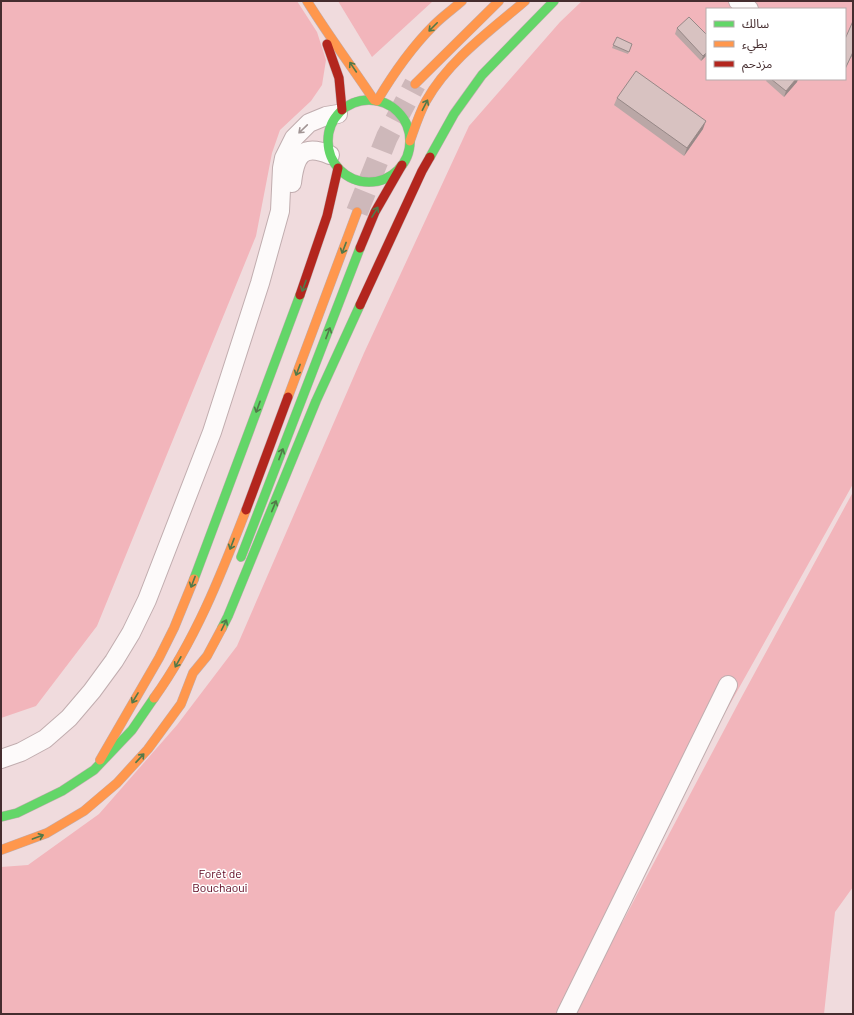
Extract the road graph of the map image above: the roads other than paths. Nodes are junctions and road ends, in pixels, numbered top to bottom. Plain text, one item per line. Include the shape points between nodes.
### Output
1 (307, 1) edge
2 (462, 1) edge
3 (499, 1) edge
4 (525, 1) edge
5 (554, 1) edge
6 (738, 1) edge
7 (748, 8) edge
8 (312, 10) junction
9 (415, 84) tunnel mouth
10 (375, 101) junction
11 (340, 112) junction
12 (410, 141) junction
13 (334, 161) junction
14 (402, 165) junction
15 (357, 212) tunnel mouth
16 (260, 283) junction
17 (238, 565) dead end
18 (217, 617) dead end
19 (194, 673) junction
20 (728, 685) dead end
21 (1, 759) edge
22 (94, 770) junction
23 (1, 818) edge
24 (1, 850) edge
25 (566, 1014) edge

1 - 8 main road
2 -> 10 main road via 432,27
3 - 9 main road
12 -> 4 main road via 429,96 447,74 487,32
19 -> 5 main road via 207,656 228,616 316,401 437,142 482,75
6 - 7 street
10 -> 8 main road
8 - 11 main road via 335,65 341,91
10 - 11 main road via 353,103
10 - 12 main road via 394,108 406,123
11 - 13 main road via 328,133 328,148
11 -> 16 street via 309,123 288,147 282,168 280,211
12 - 14 main road via 408,154
13 - 14 main road via 347,176 358,181 370,182 383,180
13 - 16 street via 320,151 312,150 296,161 286,232 272,264
13 -> 22 main road via 327,216 312,263 191,587 155,666
17 -> 14 main road via 371,218
15 -> 22 main road via 223,570 192,636 152,704 132,730
16 - 21 street via 212,432 147,600 131,633 114,661 69,718 45,739
18 - 19 main road
24 -> 19 main road via 47,833 84,811 117,782 148,749 181,704
20 - 25 street
22 - 23 main road via 62,791

